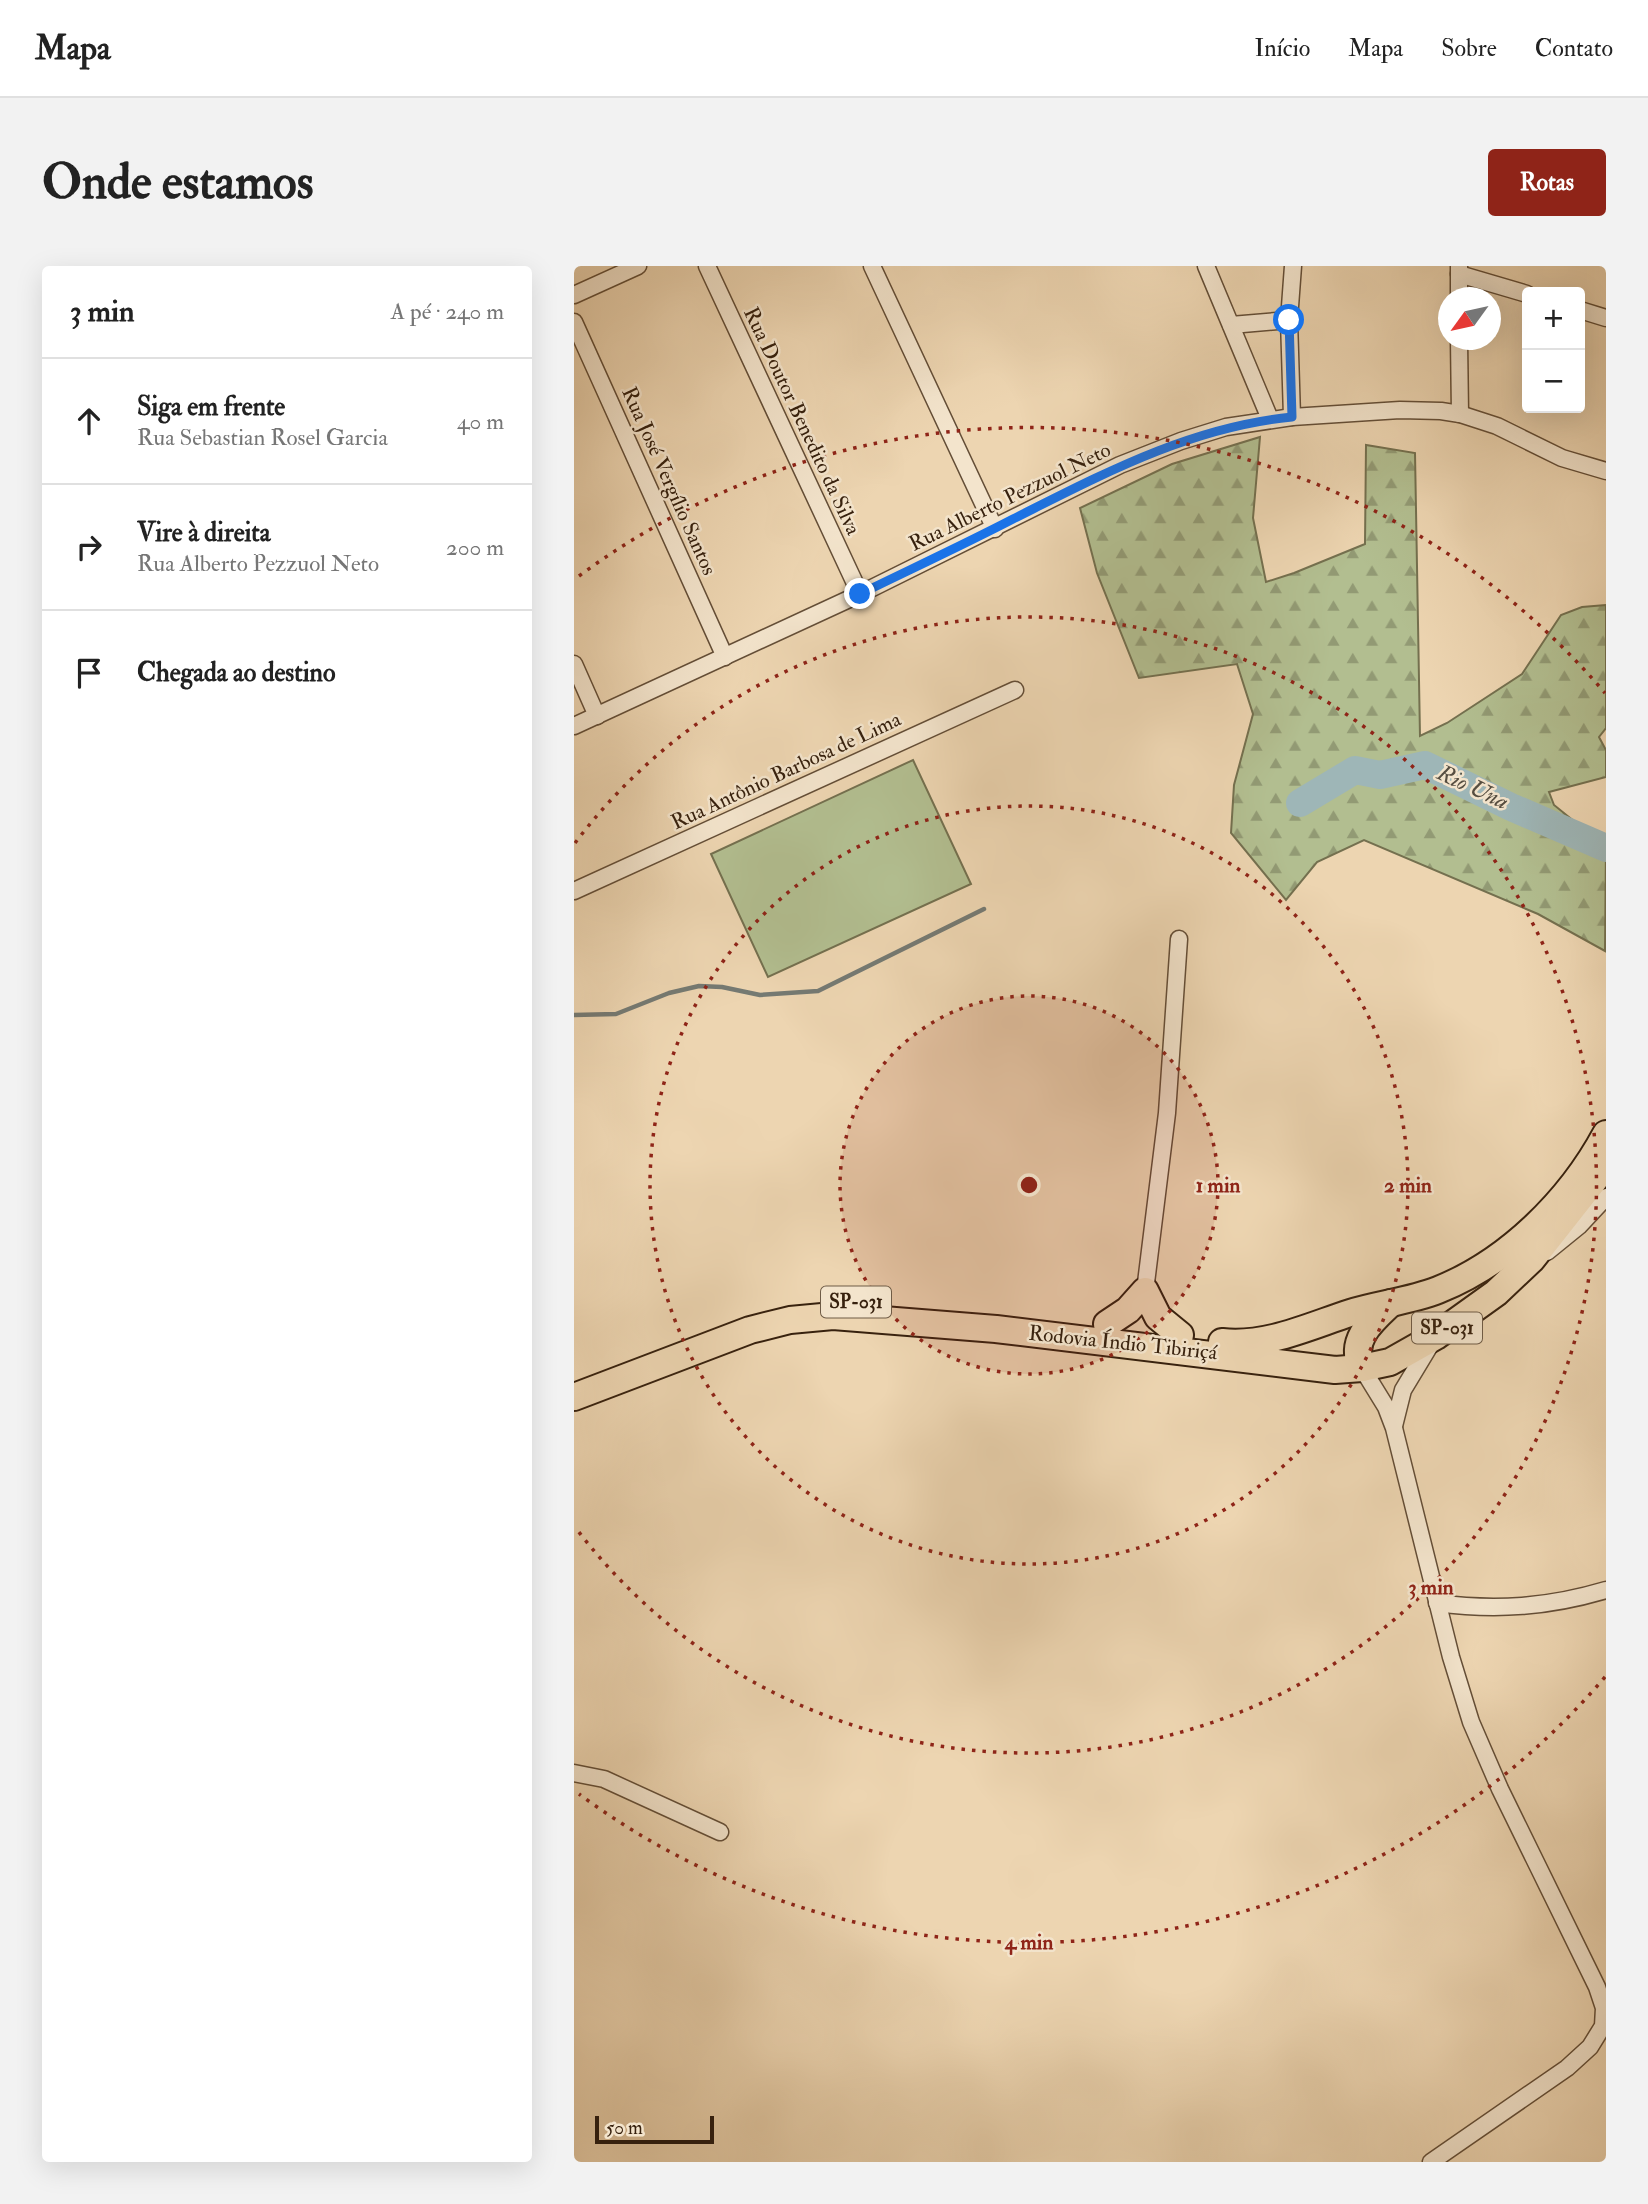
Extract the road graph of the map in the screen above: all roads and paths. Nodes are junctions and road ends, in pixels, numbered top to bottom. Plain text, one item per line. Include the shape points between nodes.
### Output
1 (638, 266) edge
2 (707, 266) edge
3 (872, 266) edge
4 (1206, 266) edge
5 (1293, 266) edge
6 (1459, 270) edge
7 (1522, 292) edge
8 (574, 295) edge
9 (1585, 312) edge
10 (1606, 318) edge
11 (1289, 320) junction
12 (574, 322) edge
13 (1231, 325) junction
14 (1460, 350) edge
15 (1460, 414) junction
16 (1292, 417) junction
17 (1270, 419) junction
18 (1606, 471) edge
19 (995, 529) junction
20 (860, 594) junction
21 (725, 657) junction
22 (574, 664) edge
23 (1015, 690) dead end
24 (597, 716) junction
25 (574, 726) edge
26 (574, 891) edge
27 (1180, 939) dead end
28 (1606, 1134) edge
29 (1606, 1166) edge
30 (1606, 1197) edge
31 (1606, 1218) edge
32 (1579, 1226) junction
33 (1527, 1264) junction
34 (1145, 1291) junction
35 (1393, 1301) junction
36 (1107, 1324) junction
37 (1180, 1335) junction
38 (1436, 1336) junction
39 (1362, 1368) junction
40 (574, 1380) edge
41 (574, 1397) edge
42 (1394, 1428) junction
43 (1606, 1590) edge
44 (1437, 1602) junction
45 (574, 1773) edge
46 (720, 1832) dead end
47 (1431, 2162) edge

1 - 8 street
2 - 20 street, Rua Doutor Benedito da Silva
3 - 19 street
4 - 13 street
5 - 11 street
6 - 7 street
9 - 10 street
11 - 13 street
11 - 16 street
12 - 21 street, Rua José Vergílio Santos
13 - 17 street
14 - 15 street
15 - 16 street, Rua Alberto Pezzuol Neto via 1400,410
15 - 18 street, Rua Alberto Pezzuol Neto via 1497,426 1562,458
16 - 17 street, Rua Alberto Pezzuol Neto
17 - 19 street, Rua Alberto Pezzuol Neto via 1181,441
19 - 20 street, Rua Alberto Pezzuol Neto
20 - 21 street, Rua Alberto Pezzuol Neto
21 - 24 street, Rua Alberto Pezzuol Neto
22 - 24 street
23 - 26 street, Rua Antônio Barbosa de Lima
24 - 25 street, Rua Alberto Pezzuol Neto
27 - 34 street via 1167,1113
28 - 35 highway, Rodovia Índio Tibiriçá / SP-031 via 1573,1184 1508,1250 1472,1275 1435,1291
29 - 33 highway, Rodovia Índio Tibiriçá / SP-031
30 - 32 street
31 - 32 street
32 - 33 street
33 - 38 highway, Rodovia Índio Tibiriçá / SP-031 via 1496,1293
34 - 36 highway
34 - 37 highway via 1158,1317
35 - 37 highway, Rodovia Índio Tibiriçá / SP-031 via 1255,1342
35 - 39 highway via 1362,1335 1358,1346
36 - 37 highway, Rodovia Índio Tibiriçá / SP-031
36 - 40 highway, Rodovia Índio Tibiriçá / SP-031 via 942,1308 816,1302 729,1322
38 - 39 highway, Rodovia Índio Tibiriçá / SP-031 via 1390,1362
38 - 42 street via 1403,1390
39 - 41 highway, Rodovia Índio Tibiriçá / SP-031 via 1335,1370 1088,1339 833,1315 750,1330
39 - 42 street
42 - 44 street
43 - 44 street via 1550,1603 1494,1608
44 - 47 street via 1481,1748 1604,2008 1603,2026 1590,2047 1567,2068
45 - 46 street via 604,1779

